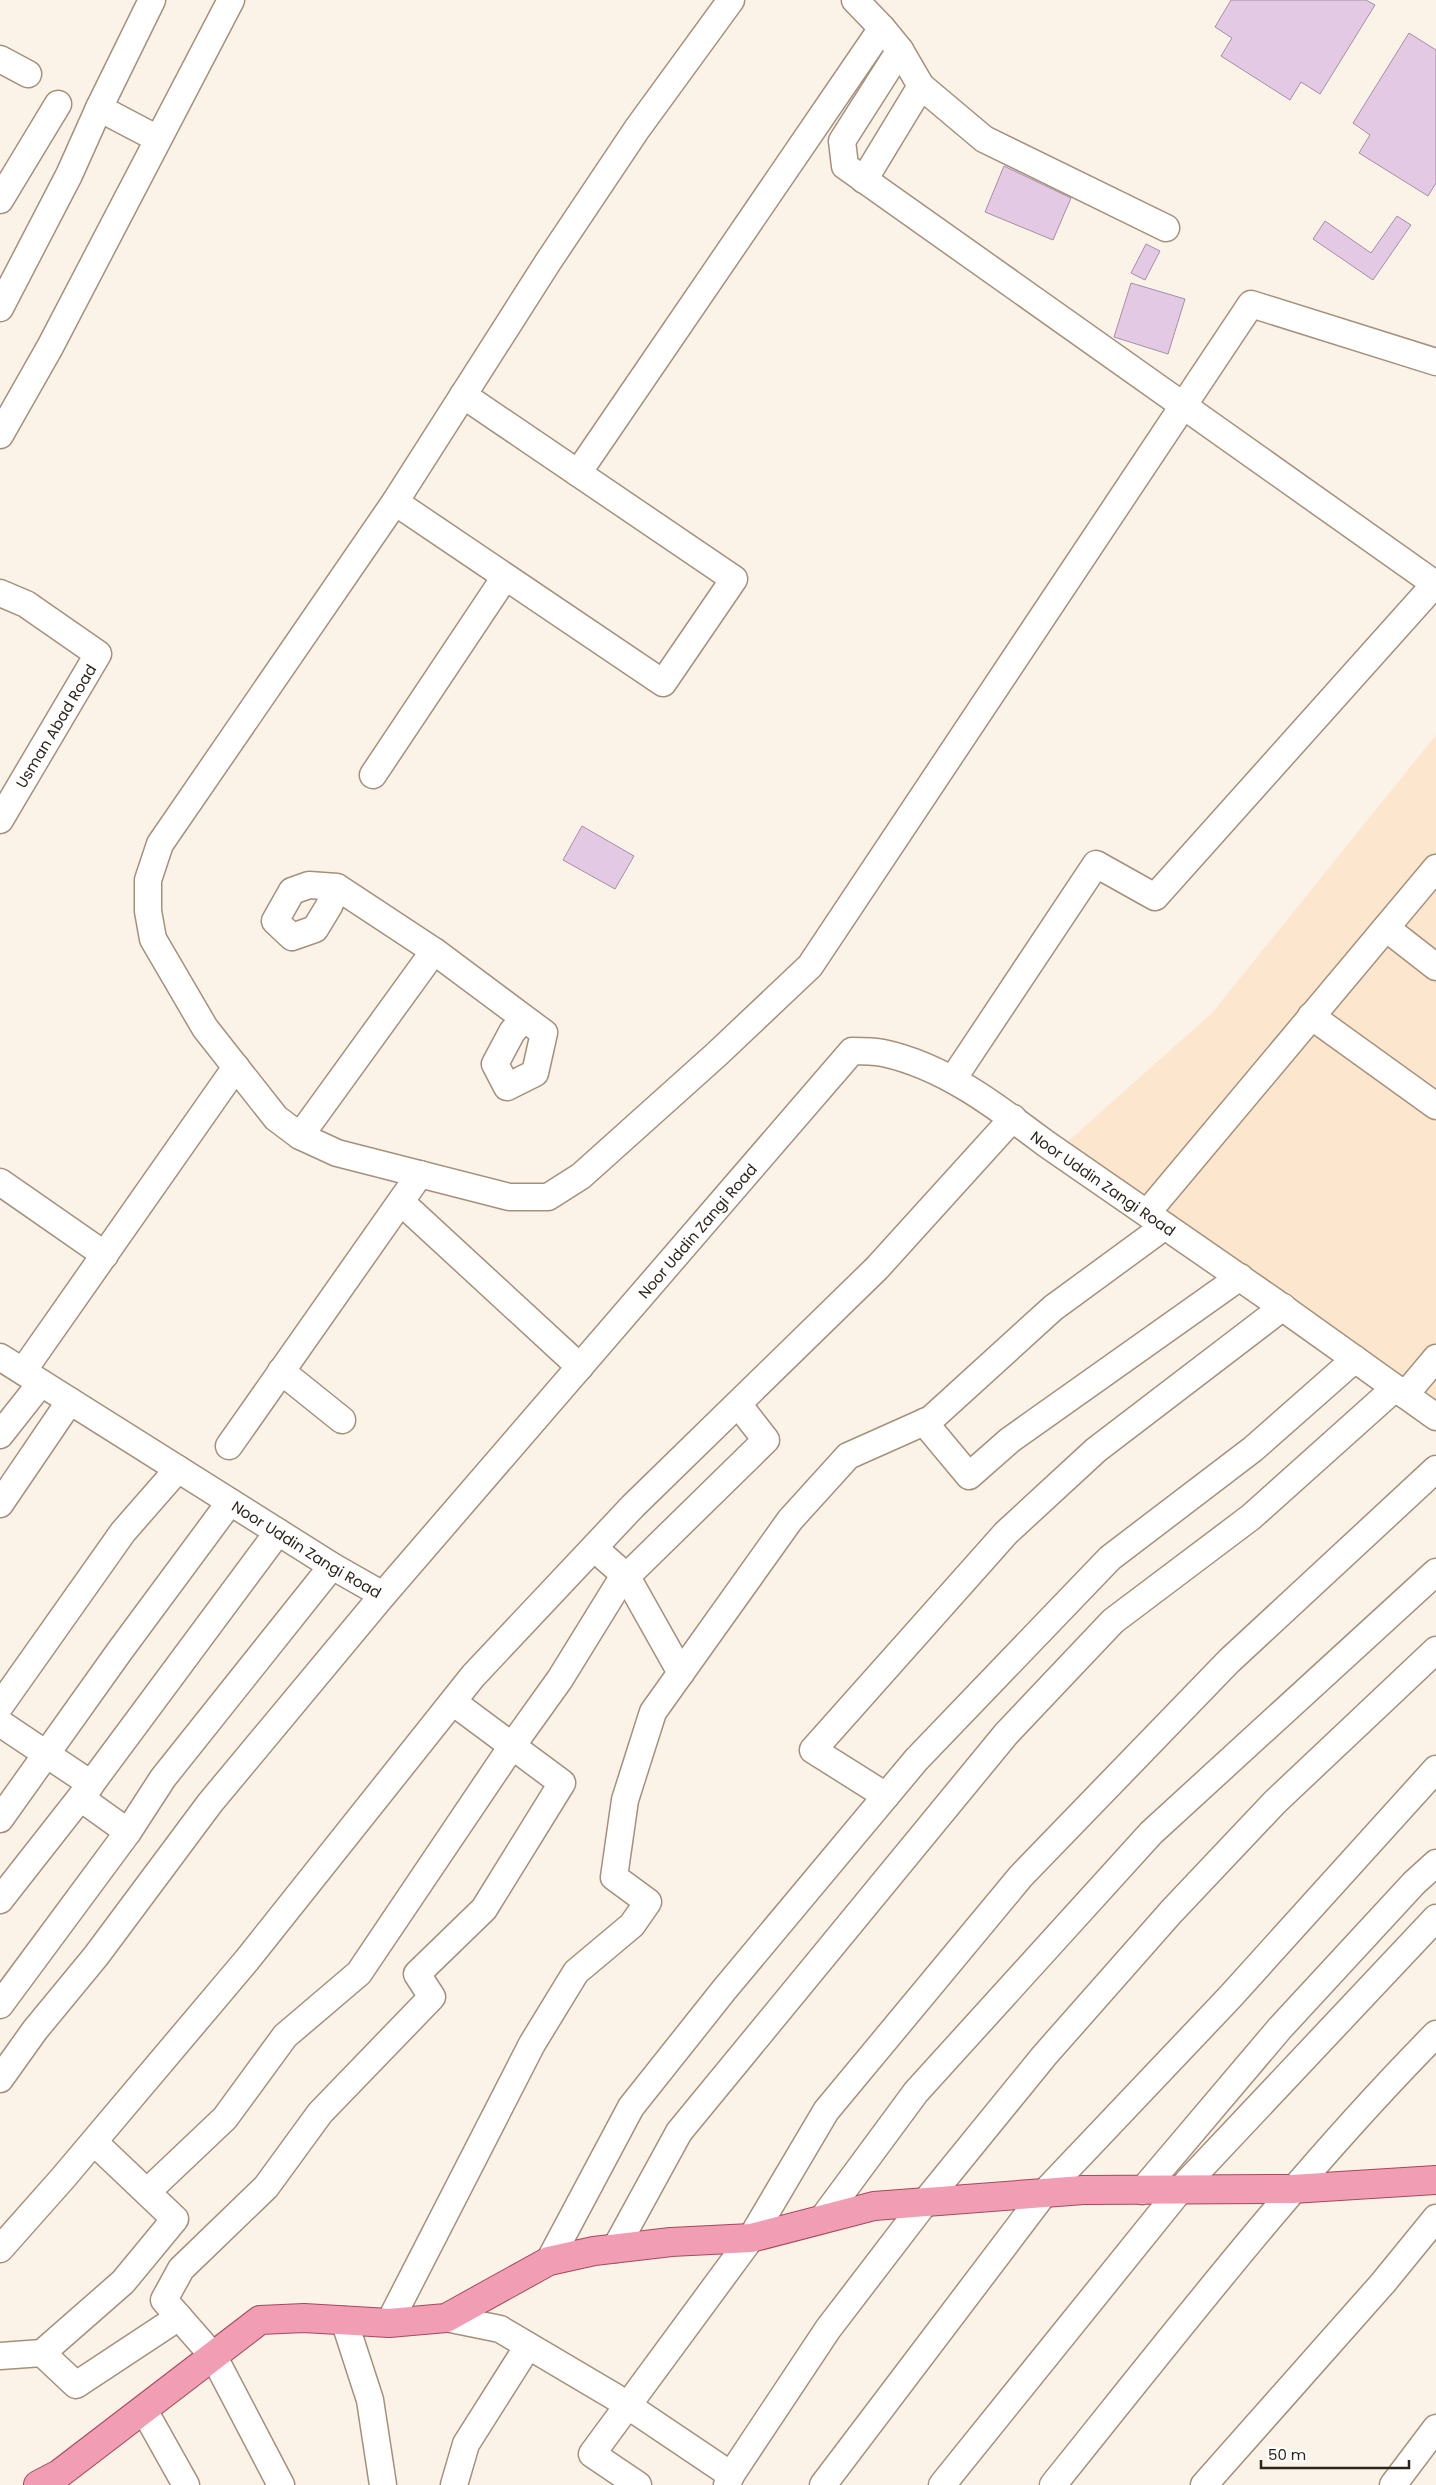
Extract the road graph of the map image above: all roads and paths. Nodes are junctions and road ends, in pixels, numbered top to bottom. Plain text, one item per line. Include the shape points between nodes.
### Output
1 (152, 0) edge
2 (231, 0) edge
3 (730, 0) edge
4 (855, 0) edge
5 (882, 28) junction
6 (900, 50) junction
7 (0, 59) edge
8 (28, 74) dead end
9 (921, 86) junction
10 (58, 104) dead end
11 (99, 108) junction
12 (158, 139) junction
13 (864, 180) junction
14 (0, 200) edge
15 (1166, 228) dead end
16 (0, 308) edge
17 (1436, 362) edge
18 (463, 395) junction
19 (1182, 407) junction
20 (0, 435) edge
21 (578, 473) junction
22 (395, 502) junction
23 (505, 577) junction
24 (1436, 584) edge
25 (0, 593) edge
26 (373, 775) dead end
27 (0, 820) edge
28 (1436, 868) edge
29 (337, 887) dead end
30 (1386, 928) junction
31 (434, 951) junction
32 (1436, 967) edge
33 (1311, 1016) junction
34 (524, 1018) dead end
35 (236, 1067) junction
36 (953, 1079) junction
37 (1436, 1106) edge
38 (1013, 1118) junction
39 (300, 1136) junction
40 (420, 1174) junction
41 (0, 1182) edge
42 (400, 1202) junction
43 (1156, 1219) junction
44 (105, 1255) junction
45 (1240, 1277) junction
46 (1283, 1307) junction
47 (0, 1357) edge
48 (1436, 1358) edge
49 (1355, 1359) junction
50 (580, 1367) junction
51 (281, 1371) junction
52 (32, 1377) junction
53 (1400, 1392) junction
54 (70, 1401) junction
55 (738, 1404) junction
56 (1436, 1417) edge
57 (342, 1420) dead end
58 (924, 1422) junction
59 (0, 1435) edge
60 (229, 1446) dead end
61 (178, 1469) junction
62 (1436, 1469) edge
63 (230, 1502) junction
64 (0, 1504) edge
65 (278, 1532) junction
66 (594, 1548) junction
67 (332, 1566) junction
68 (1436, 1572) edge
69 (627, 1577) junction
70 (383, 1595) junction
71 (1436, 1650) edge
72 (681, 1673) junction
73 (453, 1702) junction
74 (0, 1706) edge
75 (0, 1723) edge
76 (512, 1746) junction
77 (47, 1754) junction
78 (1436, 1769) edge
79 (91, 1784) junction
80 (886, 1796) junction
81 (0, 1819) edge
82 (128, 1832) junction
83 (1436, 1863) edge
84 (0, 1900) edge
85 (1436, 1918) edge
86 (0, 2005) edge
87 (1436, 2034) edge
88 (0, 2080) edge
89 (94, 2142) junction
90 (1436, 2180) edge
91 (1292, 2189) junction
92 (1142, 2191) junction
93 (1179, 2191) junction
94 (147, 2192) junction
95 (1045, 2192) junction
96 (926, 2201) junction
97 (824, 2218) junction
98 (1436, 2218) edge
99 (751, 2238) junction
100 (0, 2249) edge
101 (615, 2249) junction
102 (549, 2261) junction
103 (179, 2317) junction
104 (446, 2318) junction
105 (344, 2320) junction
106 (389, 2323) junction
107 (528, 2346) junction
108 (42, 2353) junction
109 (0, 2356) edge
110 (214, 2356) junction
111 (628, 2406) junction
112 (144, 2410) junction
113 (1436, 2428) edge
114 (729, 2480) edge
115 (38, 2485) edge
116 (186, 2485) edge
117 (281, 2485) edge
118 (382, 2485) edge
119 (454, 2485) edge
120 (638, 2485) edge
121 (823, 2485) edge
122 (942, 2485) edge
123 (1053, 2485) edge
124 (1204, 2485) edge
125 (1393, 2485) edge

1 - 11 street
2 - 12 street
3 - 18 street via 637,129
4 - 5 street
5 - 6 street
5 - 21 street
6 - 9 street
6 - 13 street via 842,141 845,166
7 - 8 street
9 - 13 street
9 - 15 street via 984,139
10 - 14 street
11 - 12 street
11 - 16 street
12 - 20 street via 50,347
13 - 19 street
17 - 19 street via 1251,304
18 - 21 street
18 - 22 street
19 - 24 street
19 - 40 street via 810,966 581,1176 548,1197 510,1197
21 - 23 street via 734,579 663,683
22 - 23 street
22 - 35 street via 160,844 148,880 148,911 153,939 205,1028
23 - 26 street
24 - 36 street via 1155,896 1096,864
25 - 27 street, Usman Abad Road via 26,604 98,654
28 - 30 street
29 - 31 street
30 - 32 street
30 - 33 street
31 - 34 street
31 - 39 street
33 - 37 street
33 - 43 street
35 - 39 street via 276,1118
35 - 44 street
36 - 38 street, Noor Uddin Zangi Road
36 - 50 street, Noor Uddin Zangi Road via 883,1053 852,1051
38 - 43 street, Noor Uddin Zangi Road
38 - 55 street via 877,1268
39 - 40 street via 338,1153
40 - 42 street
41 - 44 street
42 - 50 street
42 - 51 street
43 - 45 street, Noor Uddin Zangi Road
43 - 58 street
44 - 52 street
45 - 46 street, Noor Uddin Zangi Road
45 - 58 street via 1010,1440 969,1476
46 - 49 street, Noor Uddin Zangi Road
46 - 80 street via 1096,1450 1006,1533 813,1750
47 - 52 street, Noor Uddin Zangi Road
48 - 53 street
49 - 53 street, Noor Uddin Zangi Road
49 - 80 street via 1254,1449 1110,1558 916,1760
50 - 70 street, Noor Uddin Zangi Road
51 - 57 street
51 - 60 street
52 - 54 street, Noor Uddin Zangi Road
52 - 59 street
53 - 56 street, Noor Uddin Zangi Road
53 - 101 street via 1251,1517 1113,1620 1006,1734 679,2132
54 - 61 street, Noor Uddin Zangi Road
54 - 64 street
55 - 66 street
55 - 69 street via 766,1440
58 - 72 street via 848,1456 790,1520
61 - 63 street, Noor Uddin Zangi Road
61 - 74 street via 123,1532
62 - 99 street via 1229,1660 1022,1876 826,2111
63 - 65 street, Noor Uddin Zangi Road
63 - 77 street
65 - 67 street, Noor Uddin Zangi Road
65 - 79 street
66 - 69 street
66 - 73 street via 473,1676
67 - 70 street, Noor Uddin Zangi Road
67 - 82 street via 163,1778
68 - 97 street via 1151,1833 916,2092
69 - 72 street
69 - 76 street via 618,1585 560,1679
70 - 88 street via 210,1803
71 - 96 street via 1275,1802 1171,1912 1044,2056
72 - 106 street via 653,1712 624,1800 614,1877 648,1902 632,1925 576,1972 571,1980 532,2044
73 - 76 street
73 - 89 street via 248,1960
75 - 77 street
76 - 94 street via 359,1973 285,2036 225,2118
76 - 103 street via 562,1782 484,1909 417,1974 432,1997 320,2113 266,2187 181,2269 164,2300
77 - 79 street
77 - 81 street
78 - 95 street via 1230,1997
79 - 82 street via 82,1799
79 - 84 street
80 - 102 street via 631,2107
82 - 86 street
83 - 92 street via 1414,1882 1280,2028
85 - 93 street
87 - 91 street
89 - 94 street
89 - 100 street
90 - 91 main road
91 - 93 main road
91 - 123 street
92 - 93 main road
92 - 95 main road
93 - 122 street
94 - 108 street via 175,2219 123,2282
95 - 96 main road
95 - 121 street
96 - 97 main road via 874,2206
96 - 114 street via 828,2329
97 - 99 main road
98 - 124 street via 1383,2283
99 - 101 main road
99 - 111 street
101 - 102 main road
102 - 104 main road
103 - 108 street via 76,2384
103 - 110 street
104 - 106 main road
104 - 107 street via 500,2329
105 - 106 main road
105 - 110 main road via 260,2320
105 - 118 street via 370,2400
107 - 111 street
107 - 119 street via 466,2444
108 - 109 street
110 - 112 main road
110 - 117 street
111 - 114 street
111 - 120 street via 592,2454
112 - 115 main road via 60,2474
112 - 116 street
113 - 125 street

